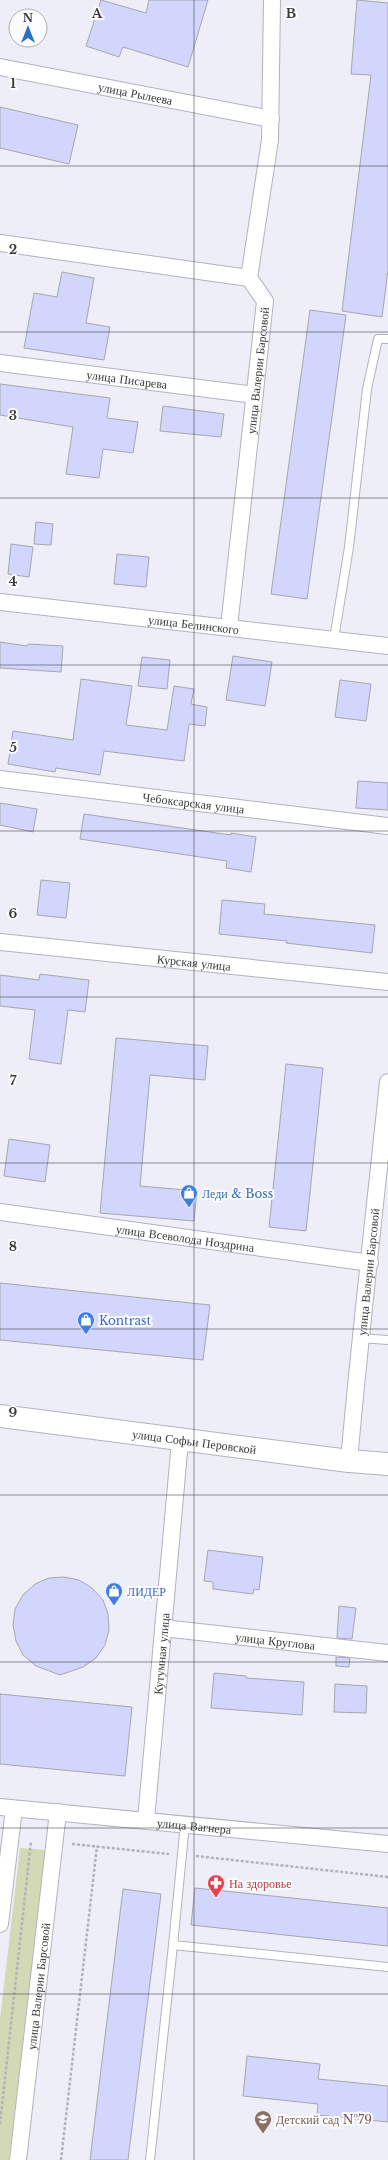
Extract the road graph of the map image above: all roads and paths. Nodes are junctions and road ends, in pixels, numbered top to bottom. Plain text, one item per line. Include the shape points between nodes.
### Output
1 (272, 0) edge
2 (0, 67) edge
3 (271, 119) junction
4 (0, 243) edge
5 (249, 278) junction
6 (388, 339) edge
7 (0, 364) edge
8 (255, 395) junction
9 (0, 602) edge
10 (229, 627) junction
11 (334, 639) junction
12 (388, 646) edge
13 (0, 779) edge
14 (388, 826) edge
15 (0, 942) edge
16 (388, 982) edge
17 (388, 1082) edge
18 (0, 1212) edge
19 (370, 1263) junction
20 (359, 1338) junction
21 (388, 1340) edge
22 (0, 1416) edge
23 (183, 1440) junction
24 (349, 1461) junction
25 (388, 1464) edge
26 (388, 1472) edge
27 (163, 1628) junction
28 (388, 1653) edge
29 (7, 1808) edge
30 (58, 1812) junction
31 (146, 1820) junction
32 (185, 1824) junction
33 (10, 1837) junction
34 (31, 1841) junction
35 (54, 1842) junction
36 (388, 1844) edge
37 (97, 1846) junction
38 (182, 1855) junction
39 (388, 1877) edge
40 (0, 1924) edge
41 (173, 1944) junction
42 (388, 1967) edge
43 (0, 2124) edge
44 (18, 2160) edge
45 (61, 2160) edge
46 (150, 2160) edge

1 - 3 street
2 - 3 street, улица Рылеева
3 - 5 street
4 - 5 street
5 - 8 street, улица Валерии Барсовой via 266,301
6 - 11 lane via 378,339 367,389 349,547
7 - 8 street, улица Писарева
8 - 10 street, улица Валерии Барсовой
9 - 10 street, улица Белинского
10 - 11 street, улица Белинского
11 - 12 street, улица Белинского
13 - 14 street, Чебоксарская улица
15 - 16 street, Курская улица
17 - 19 street, улица Валерии Барсовой
18 - 19 street, улица Всеволода Ноздрина
19 - 20 street, улица Валерии Барсовой
20 - 21 lane
20 - 24 street, улица Валерии Барсовой
22 - 23 main road, улица Софьи Перовской
23 - 24 main road, улица Софьи Перовской
23 - 27 street, Кутумная улица via 179,1452
24 - 25 main road, улица Софьи Перовской
24 - 26 main road
27 - 28 street, улица Круглова
27 - 31 street, Кутумная улица
29 - 30 street, улица Вагнера
29 - 33 street
30 - 31 street, улица Вагнера
30 - 35 street, улица Валерии Барсовой
31 - 32 street, улица Вагнера
32 - 36 street, улица Вагнера
32 - 38 lane
33 - 34 path
33 - 40 street
34 - 35 path
34 - 43 path
35 - 37 path
35 - 44 street, улица Валерии Барсовой
37 - 38 path
37 - 45 path
38 - 39 path
38 - 41 lane
41 - 42 lane
41 - 46 lane

